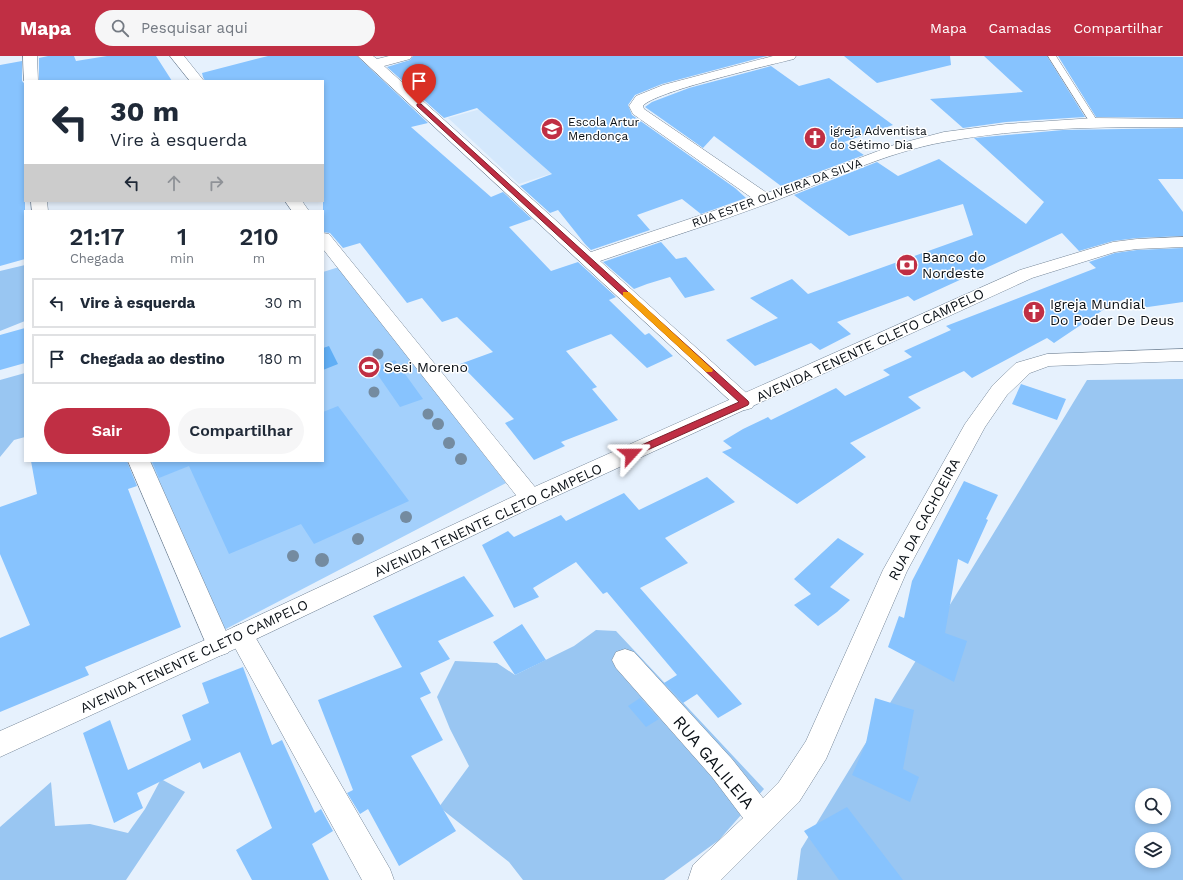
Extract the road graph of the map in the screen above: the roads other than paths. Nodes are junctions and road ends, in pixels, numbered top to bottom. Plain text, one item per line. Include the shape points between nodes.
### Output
1 (30, 56) edge
2 (177, 56) edge
3 (405, 56) edge
4 (789, 56) edge
5 (1052, 56) edge
6 (370, 60) edge
7 (31, 80) edge
8 (196, 80) edge
9 (1094, 122) junction
10 (1183, 123) edge
11 (766, 199) junction
12 (294, 202) edge
13 (300, 210) edge
14 (324, 239) edge
15 (1183, 242) edge
16 (588, 259) junction
17 (1183, 355) edge
18 (745, 403) junction
19 (140, 462) edge
20 (531, 498) junction
21 (230, 640) junction
22 (625, 660) dead end
23 (0, 744) edge
24 (762, 819) junction
25 (702, 879) edge
26 (379, 880) edge

1 - 7 street
2 - 8 street
3 - 6 street
4 - 11 street via 668,88 641,99 636,106 644,116
5 - 9 lane
6 - 16 street
9 - 10 street, RUA ESTER OLIVEIRA DA SILVA
9 - 11 street, RUA ESTER OLIVEIRA DA SILVA via 1006,128 944,137 900,148
11 - 16 street, RUA ESTER OLIVEIRA DA SILVA
12 - 13 street
14 - 20 street
15 - 18 street, AVENIDA TENENTE CLETO CAMPELO via 1113,247 1026,274
16 - 18 street
17 - 24 street, RUA DA CACHOEIRA via 1047,360 1023,368 1000,390 976,424 895,570 816,750 789,792
18 - 20 street, AVENIDA TENENTE CLETO CAMPELO
19 - 21 street
20 - 21 street, AVENIDA TENENTE CLETO CAMPELO
21 - 23 street, AVENIDA TENENTE CLETO CAMPELO
21 - 26 street
22 - 24 street, RUA GALILEIA via 722,768
24 - 25 street, RUA GALILEIA

